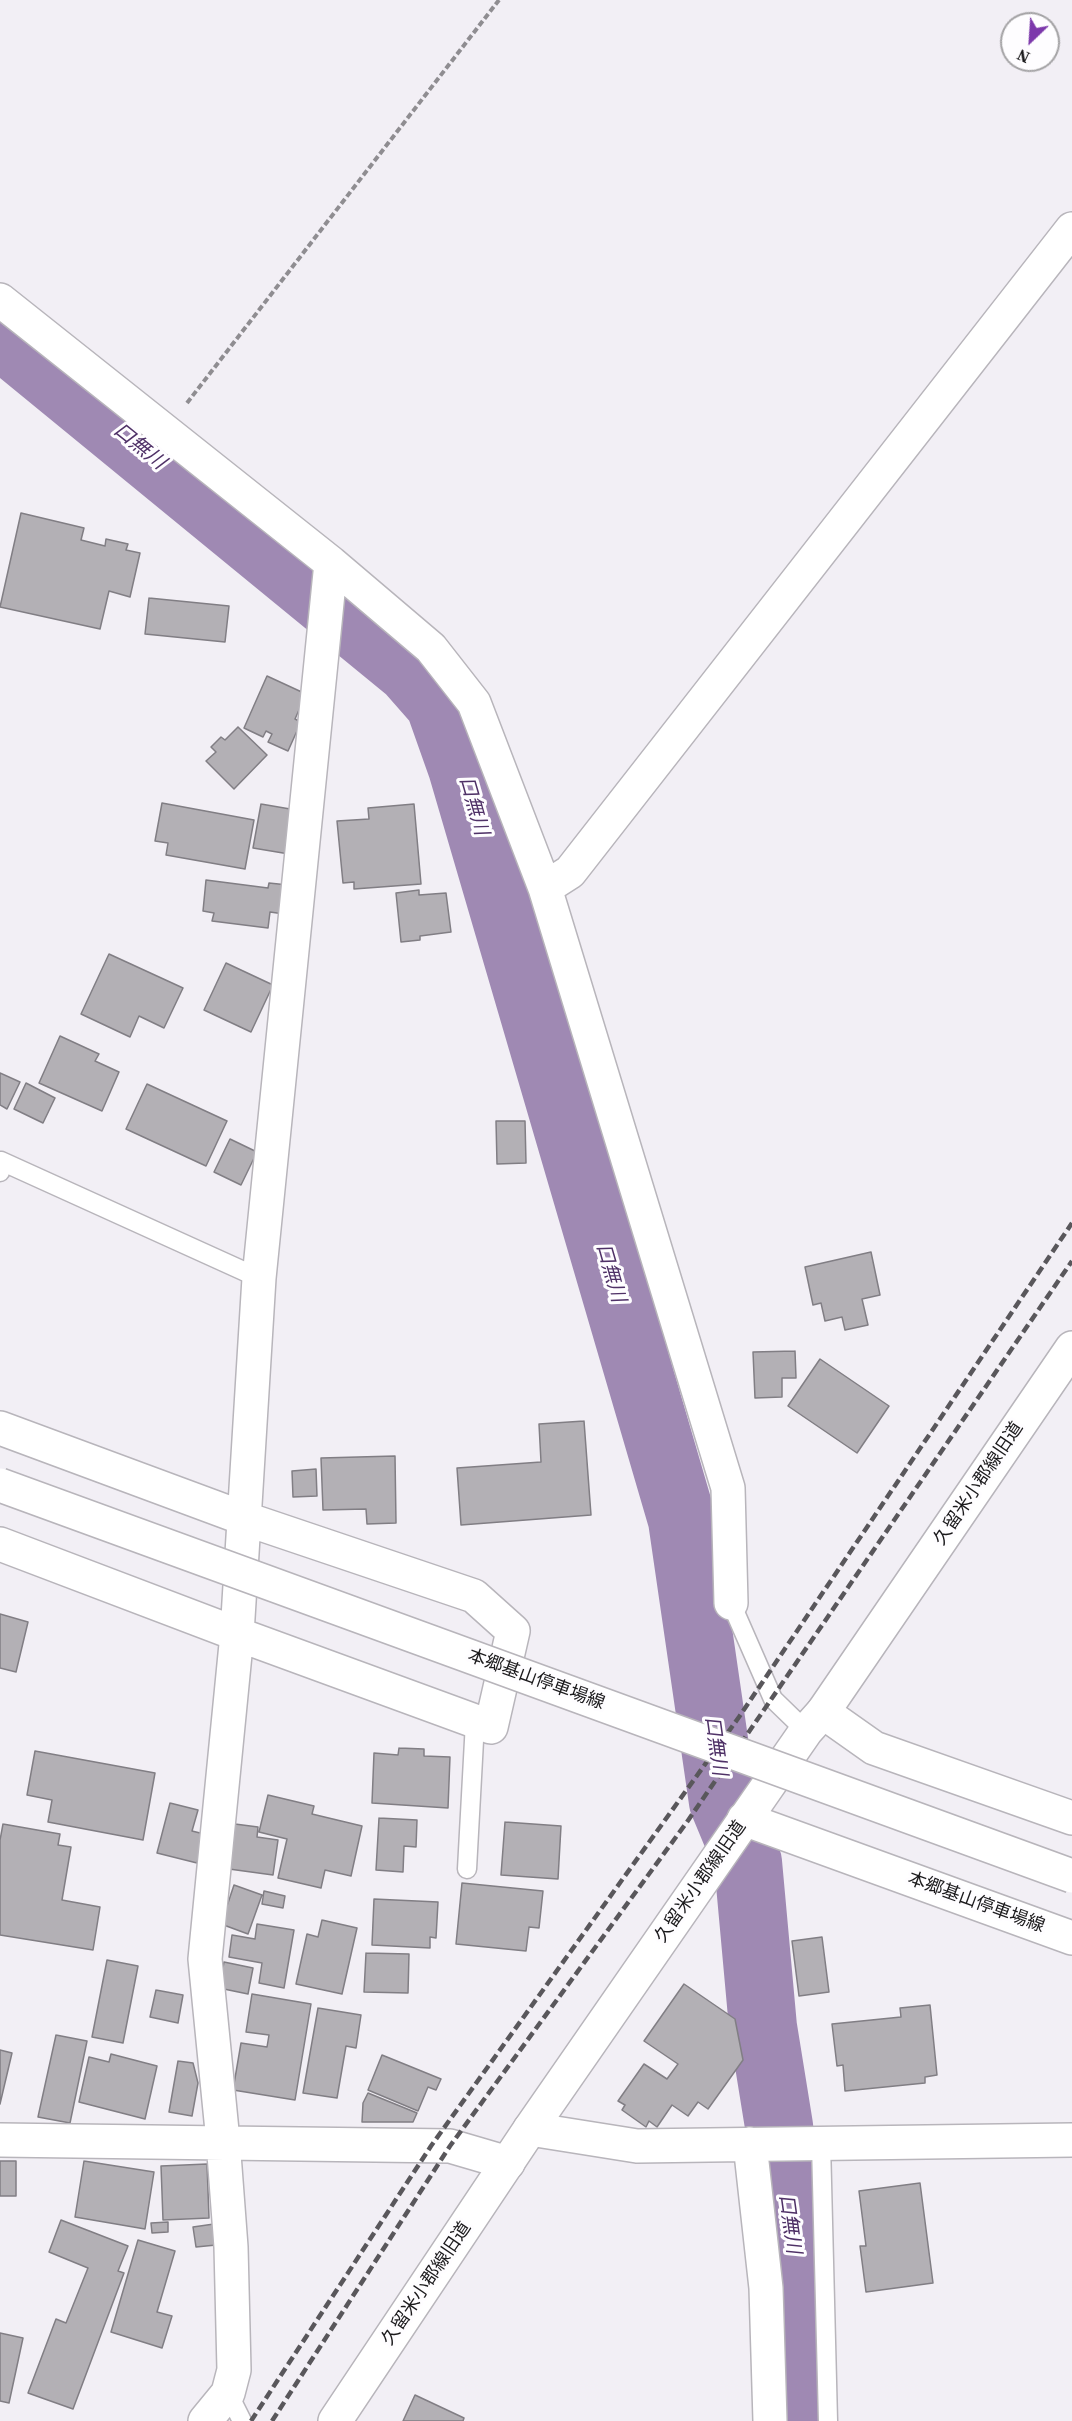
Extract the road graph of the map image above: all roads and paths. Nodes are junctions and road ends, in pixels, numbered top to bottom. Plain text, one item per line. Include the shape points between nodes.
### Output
1 (499, 0) edge
2 (1072, 229) edge
3 (0, 300) edge
4 (165, 432) junction
5 (331, 563) junction
6 (545, 888) junction
7 (0, 1172) edge
8 (259, 1278) junction
9 (1072, 1348) edge
10 (0, 1428) edge
11 (0, 1485) edge
12 (243, 1518) junction
13 (0, 1544) edge
14 (731, 1604) joint
15 (237, 1634) junction
16 (476, 1722) junction
17 (814, 1722) junction
18 (1072, 1818) edge
19 (744, 1819) junction
20 (466, 1869) dead end
21 (1072, 1876) edge
22 (1072, 1938) edge
23 (530, 2129) junction
24 (0, 2140) edge
25 (1072, 2140) edge
26 (224, 2142) junction
27 (820, 2143) junction
28 (750, 2144) junction
29 (508, 2163) junction
30 (235, 2407) edge
31 (205, 2421) edge
32 (335, 2421) edge
33 (770, 2421) edge
34 (828, 2421) edge

1 - 4 path
2 - 6 street via 570,872
3 - 4 street
4 - 5 street
5 - 6 street via 431,648 474,703
5 - 8 street
6 - 14 street via 728,1488
7 - 8 lane via 1,1161
8 - 12 street
9 - 17 street, 久留米小郡線旧道
10 - 12 street
11 - 21 street, 本郷基山停車場線, bridge
12 - 15 street
12 - 16 street via 474,1596 513,1631 491,1727
13 - 15 street
14 - 17 lane via 772,1699
15 - 16 street
15 - 26 street via 205,1959
16 - 20 lane
17 - 18 street via 874,1748
17 - 19 street, 久留米小郡線旧道
19 - 22 street, 本郷基山停車場線
19 - 23 street, 久留米小郡線旧道
23 - 28 street via 637,2146
23 - 29 street, 久留米小郡線旧道
24 - 26 street
25 - 27 street
26 - 29 street via 450,2146
26 - 30 street
27 - 28 street
27 - 34 lane
28 - 33 street via 766,2288
29 - 32 street, 久留米小郡線旧道
30 - 31 street

